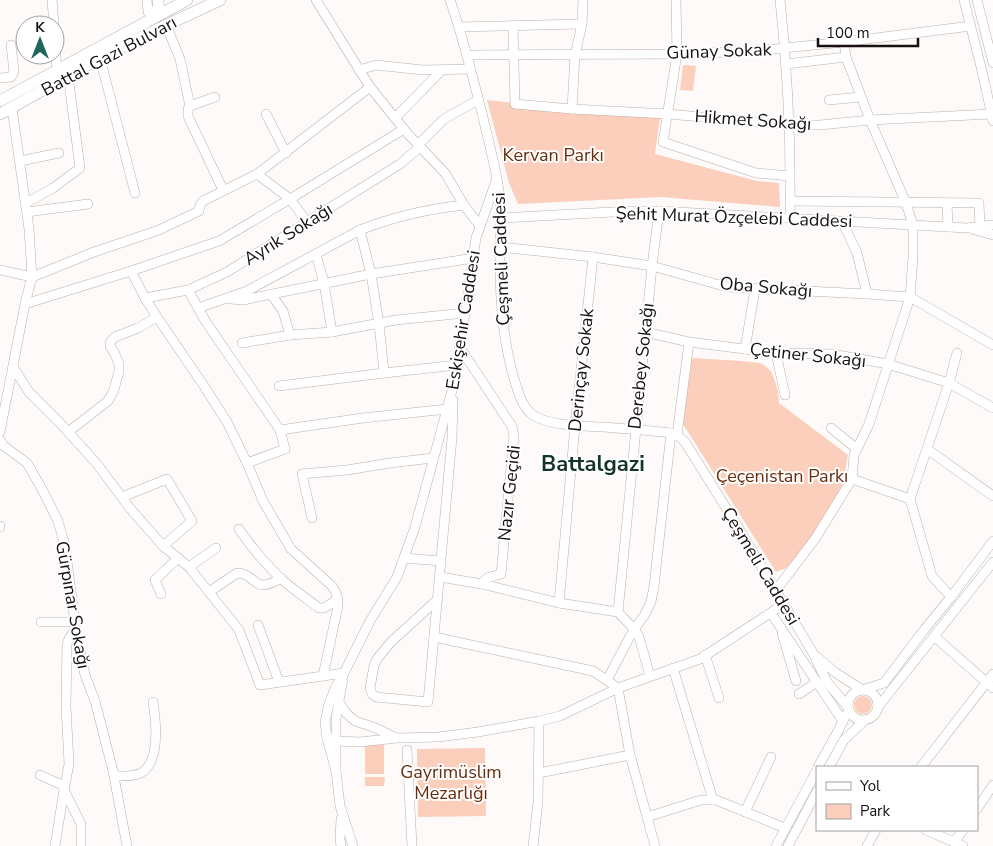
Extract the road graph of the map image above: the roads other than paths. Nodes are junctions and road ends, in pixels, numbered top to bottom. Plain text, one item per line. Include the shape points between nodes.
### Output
1 (52, 0) edge
2 (147, 0) edge
3 (187, 0) edge
4 (220, 0) edge
5 (316, 0) edge
6 (450, 0) edge
7 (457, 0) edge
8 (583, 0) edge
9 (676, 0) edge
10 (780, 0) edge
11 (964, 0) edge
12 (977, 0) edge
13 (159, 8) edge
14 (53, 15) edge
15 (582, 24) junction
16 (166, 25) junction
17 (513, 26) junction
18 (971, 26) junction
19 (459, 27) junction
20 (844, 42) junction
21 (11, 45) dead end
22 (785, 49) junction
23 (677, 54) junction
24 (466, 55) junction
25 (514, 55) junction
26 (575, 55) junction
27 (100, 58) junction
28 (846, 58) junction
29 (993, 63) edge
30 (786, 64) junction
31 (57, 65) edge
32 (470, 69) junction
33 (57, 70) junction
34 (359, 70) junction
35 (442, 70) junction
36 (68, 75) junction
37 (0, 78) edge
38 (370, 87) junction
39 (215, 97) dead end
40 (861, 97) junction
41 (478, 100) junction
42 (829, 100) dead end
43 (0, 102) edge
44 (190, 106) junction
45 (12, 108) junction
46 (572, 109) junction
47 (0, 114) edge
48 (266, 114) dead end
49 (668, 114) junction
50 (395, 118) junction
51 (992, 118) edge
52 (870, 120) junction
53 (790, 125) junction
54 (404, 129) junction
55 (419, 146) junction
56 (59, 153) dead end
57 (286, 153) junction
58 (20, 161) junction
59 (257, 174) junction
60 (790, 176) junction
61 (497, 180) junction
62 (223, 190) junction
63 (135, 193) dead end
64 (290, 199) junction
65 (790, 201) junction
66 (906, 203) junction
67 (947, 203) junction
68 (88, 204) dead end
69 (464, 205) junction
70 (26, 207) junction
71 (659, 211) junction
72 (501, 218) junction
73 (790, 218) junction
74 (842, 221) junction
75 (307, 222) junction
76 (913, 225) junction
77 (480, 226) junction
78 (948, 226) junction
79 (980, 226) junction
80 (993, 226) edge
81 (967, 228) junction
82 (360, 230) junction
83 (993, 236) edge
84 (500, 247) junction
85 (316, 254) junction
86 (593, 257) junction
87 (474, 258) junction
88 (652, 266) junction
89 (0, 270) edge
90 (131, 271) junction
91 (371, 274) junction
92 (32, 277) junction
93 (324, 283) junction
94 (755, 289) junction
95 (188, 290) junction
96 (271, 294) junction
97 (867, 294) junction
98 (910, 297) junction
99 (145, 298) junction
100 (227, 298) junction
101 (25, 304) junction
102 (198, 308) junction
103 (466, 313) junction
104 (157, 316) junction
105 (379, 324) junction
106 (332, 332) junction
107 (645, 332) junction
108 (290, 335) junction
109 (689, 342) junction
110 (242, 344) dead end
111 (993, 345) edge
112 (459, 346) junction
113 (745, 349) junction
114 (776, 353) junction
115 (957, 353) dead end
116 (888, 364) junction
117 (457, 365) junction
118 (13, 367) junction
119 (384, 372) junction
120 (949, 383) junction
121 (279, 386) dead end
122 (9, 387) junction
123 (453, 387) junction
124 (785, 396) dead end
125 (0, 397) edge
126 (993, 408) edge
127 (447, 409) junction
128 (575, 426) junction
129 (831, 428) dead end
130 (280, 430) junction
131 (635, 430) junction
132 (0, 432) edge
133 (68, 432) junction
134 (674, 434) junction
135 (0, 440) edge
136 (3, 448) edge
137 (857, 448) junction
138 (927, 449) junction
139 (433, 458) junction
140 (247, 463) junction
141 (852, 479) junction
142 (993, 496) edge
143 (122, 497) junction
144 (910, 499) junction
145 (312, 518) dead end
146 (239, 530) dead end
147 (993, 541) edge
148 (163, 546) junction
149 (216, 548) dead end
150 (178, 558) junction
151 (404, 558) junction
152 (441, 561) junction
153 (993, 562) edge
154 (189, 567) junction
155 (440, 577) junction
156 (281, 578) junction
157 (482, 584) junction
158 (776, 590) junction
159 (208, 592) junction
160 (161, 594) dead end
161 (952, 597) junction
162 (338, 599) junction
163 (438, 599) junction
164 (560, 603) junction
165 (784, 604) junction
166 (618, 612) junction
167 (771, 613) junction
168 (41, 622) dead end
169 (258, 625) dead end
170 (780, 625) junction
171 (75, 626) junction
172 (634, 629) junction
173 (434, 637) junction
174 (934, 637) junction
175 (813, 653) junction
176 (705, 655) junction
177 (673, 668) junction
178 (344, 673) junction
179 (993, 674) edge
180 (323, 676) junction
181 (650, 676) junction
182 (606, 680) junction
183 (796, 681) dead end
184 (279, 682) junction
185 (817, 682) junction
186 (990, 686) edge
187 (618, 688) junction
188 (863, 689) junction
189 (799, 694) dead end
190 (719, 698) dead end
191 (153, 702) dead end
192 (340, 704) junction
193 (878, 707) junction
194 (848, 708) junction
195 (842, 720) junction
196 (864, 720) junction
197 (539, 721) junction
198 (327, 738) junction
199 (397, 738) junction
200 (337, 741) junction
201 (408, 750) dead end
202 (630, 755) junction
203 (771, 757) dead end
204 (818, 766) edge
205 (830, 766) edge
206 (922, 766) edge
207 (816, 770) edge
208 (336, 771) junction
209 (539, 773) junction
210 (40, 775) dead end
211 (114, 776) junction
212 (993, 785) edge
213 (64, 788) junction
214 (816, 793) edge
215 (713, 800) junction
216 (978, 808) edge
217 (745, 812) junction
218 (342, 813) junction
219 (647, 817) junction
220 (785, 828) junction
221 (875, 831) edge
222 (928, 831) edge
223 (963, 831) edge
224 (959, 844) edge
225 (55, 846) edge
226 (81, 846) edge
227 (127, 846) edge
228 (341, 846) edge
229 (353, 846) edge
230 (412, 846) edge
231 (533, 846) edge
232 (655, 846) edge
233 (776, 846) edge
234 (788, 846) edge
235 (867, 846) edge

1 - 14 street
2 - 13 street via 148,12
3 - 13 main road, Battal Gazi Bulvarı
4 - 16 main road, Battal Gazi Bulvarı
5 - 34 street, Eskişehir Caddesi
6 - 19 street, Çeşmeli Caddesi
7 - 19 street, Çeşmeli Caddesi
8 - 15 street
9 - 23 street
10 - 22 street
11 - 18 street
12 - 29 street
13 - 33 main road, Battal Gazi Bulvarı
15 - 17 street
15 - 26 street
16 - 27 main road, Battal Gazi Bulvarı
16 - 44 street via 180,59
17 - 19 street
17 - 25 street
18 - 20 street, Günay Sokak
18 - 51 street
19 - 24 street, Çeşmeli Caddesi
20 - 22 street, Günay Sokak
20 - 28 street
21 - 37 street via 15,70 11,76
22 - 23 street, Günay Sokak
22 - 30 street
23 - 26 street, Günay Sokak
23 - 49 street
24 - 25 street, Günay Sokak
24 - 32 street, Çeşmeli Caddesi
25 - 26 street, Günay Sokak
25 - 46 street, Hikmet Sokağı via 515,104
26 - 46 street
27 - 36 main road, Battal Gazi Bulvarı
27 - 63 street
28 - 30 street
28 - 40 street
30 - 53 street
31 - 33 street
32 - 35 street
32 - 41 street, Çeşmeli Caddesi
33 - 43 main road, Battal Gazi Bulvarı
34 - 35 street via 376,65
34 - 38 street, Eskişehir Caddesi
35 - 50 street
36 - 45 main road, Battal Gazi Bulvarı
36 - 70 street via 80,168
38 - 50 street, Eskişehir Caddesi
38 - 57 street
39 - 44 street
40 - 42 street
40 - 52 street
41 - 55 street, Ayrık Sokağı via 444,119
41 - 61 street, Çeşmeli Caddesi
44 - 62 street via 188,116
45 - 47 main road, Battal Gazi Bulvarı
45 - 58 street
46 - 49 street, Hikmet Sokağı
48 - 57 street
49 - 53 street, Hikmet Sokağı
49 - 60 street via 662,142 756,173
50 - 54 street, Eskişehir Caddesi
51 - 52 street, Hikmet Sokağı
52 - 53 street, Hikmet Sokağı
52 - 66 street
53 - 60 street
54 - 55 street, Eskişehir Caddesi
54 - 64 street
55 - 69 street, Eskişehir Caddesi via 445,173
55 - 75 street, Ayrık Sokağı via 400,164
56 - 58 street
57 - 59 street
58 - 70 street
59 - 62 street
59 - 64 street
60 - 65 street
61 - 72 street, Çeşmeli Caddesi
61 - 77 street
62 - 92 street via 203,201 199,211 159,230
64 - 75 street
64 - 90 street via 219,242
65 - 66 street
65 - 73 street
66 - 67 street
66 - 76 street
67 - 78 street
67 - 79 street via 979,203
68 - 70 street
69 - 77 street, Eskişehir Caddesi
69 - 82 street via 428,210
70 - 92 street
71 - 72 street, Şehit Murat Özçelebi Caddesi
71 - 73 street, Şehit Murat Özçelebi Caddesi
71 - 88 street, Derebey Sokağı
72 - 84 street, Çeşmeli Caddesi
73 - 74 street, Şehit Murat Özçelebi Caddesi
74 - 76 street, Şehit Murat Özçelebi Caddesi
74 - 97 street via 857,253
75 - 95 street, Ayrık Sokağı via 226,272
76 - 78 street, Şehit Murat Özçelebi Caddesi
76 - 98 street
77 - 87 street, Eskişehir Caddesi
78 - 81 street, Şehit Murat Özçelebi Caddesi
79 - 80 street, Şehit Murat Özçelebi Caddesi
79 - 81 street, Şehit Murat Özçelebi Caddesi
81 - 83 street, Şehit Murat Özçelebi Caddesi
82 - 85 street
82 - 91 street
84 - 86 street, Oba Sokağı
84 - 128 street, Çeşmeli Caddesi via 504,337 521,399 531,414 539,419
85 - 93 street
85 - 100 street via 247,291
86 - 88 street, Oba Sokağı
86 - 128 street, Derinçay Sokak
87 - 91 street
87 - 103 street, Eskişehir Caddesi
88 - 94 street, Oba Sokağı via 727,288
88 - 107 street, Derebey Sokağı
89 - 92 street
90 - 99 street
90 - 101 street
91 - 93 street
91 - 105 street
92 - 101 street
93 - 96 street
93 - 106 street
94 - 97 street, Oba Sokağı
94 - 113 street
95 - 99 street, Ayrık Sokağı
95 - 102 street
96 - 100 street via 239,300
96 - 108 street via 283,311
97 - 98 street, Oba Sokağı
98 - 111 street, Oba Sokağı
98 - 116 street
99 - 104 street
100 - 102 street
101 - 118 street
102 - 130 street
103 - 105 street
103 - 112 street, Eskişehir Caddesi
104 - 133 street via 112,340 110,346 119,364 114,390 108,401
104 - 140 street via 227,422
105 - 106 street
105 - 119 street
106 - 108 street
107 - 109 street, Çetiner Sokağı
107 - 131 street, Derebey Sokağı
108 - 110 street
109 - 113 street, Çetiner Sokağı
109 - 134 street
112 - 117 street, Eskişehir Caddesi
112 - 157 street, Nazır Geçidi via 514,431 501,574 488,577
113 - 114 street, Çetiner Sokağı
114 - 116 street, Çetiner Sokağı via 832,354
114 - 124 street
115 - 120 street
116 - 120 street, Çetiner Sokağı
116 - 137 street via 869,424
117 - 119 street
117 - 123 street, Eskişehir Caddesi
118 - 122 street
118 - 133 street via 28,392
119 - 121 street
120 - 126 street, Çetiner Sokağı
120 - 138 street
122 - 125 street
122 - 132 street
123 - 127 street, Eskişehir Caddesi
123 - 152 street via 452,438
127 - 130 street
127 - 139 street, Eskişehir Caddesi
128 - 131 street, Çeşmeli Caddesi
128 - 164 street, Derinçay Sokak
129 - 137 street
130 - 140 street via 286,449
131 - 134 street, Çeşmeli Caddesi
131 - 166 street, Derebey Sokağı
133 - 143 street
134 - 158 street, Çeşmeli Caddesi via 686,442
134 - 172 street via 653,594 644,616
135 - 136 street, Gürpınar Sokağı
136 - 171 street, Gürpınar Sokağı via 27,463 58,521 65,546
137 - 141 street
138 - 142 street
138 - 144 street
139 - 145 street via 302,474
139 - 151 street, Eskişehir Caddesi
140 - 162 street via 263,501 291,548 332,586
141 - 144 street
141 - 158 street via 815,539
143 - 148 street
143 - 148 street via 167,479 192,521
144 - 161 street via 932,576
146 - 156 street
147 - 161 street
148 - 150 street
149 - 154 street
150 - 154 street
150 - 160 street via 155,580
151 - 152 street
151 - 178 street, Eskişehir Caddesi via 397,577
152 - 155 street
153 - 174 street
154 - 159 street
155 - 157 street
155 - 163 street
156 - 159 street via 261,585 237,573
156 - 162 street via 319,608
157 - 164 street
158 - 165 street, Çeşmeli Caddesi
159 - 184 street via 239,630 260,685
161 - 188 street via 884,683
162 - 180 street
163 - 173 street
163 - 173 street via 381,653 374,666 370,688 374,696 428,702
164 - 166 street
165 - 167 street
165 - 175 street, Çeşmeli Caddesi
166 - 172 street
167 - 170 street
167 - 176 street
168 - 171 street
169 - 184 street
170 - 183 street
170 - 185 street
171 - 211 street, Gürpınar Sokağı via 85,675
171 - 213 street via 67,644 69,764
172 - 181 street
172 - 182 street
173 - 182 street via 593,671
174 - 186 street
174 - 193 street
175 - 188 street, Çeşmeli Caddesi via 836,674
175 - 194 street, Çeşmeli Caddesi via 827,682
176 - 177 street
176 - 190 street
177 - 181 street
177 - 215 street
178 - 180 street
178 - 192 street, Eskişehir Caddesi
178 - 198 street, Eskişehir Caddesi via 328,704
179 - 186 street
180 - 184 street
181 - 187 street
182 - 187 street
185 - 189 street
185 - 195 street
186 - 206 street
187 - 197 street via 560,716
187 - 202 street
188 - 193 street via 873,692 878,699
188 - 194 street via 851,695
191 - 211 street via 156,734 148,766 139,774
192 - 199 street via 355,721
192 - 200 street, Eskişehir Caddesi via 336,718
193 - 196 street via 872,717
194 - 195 street
194 - 196 street via 853,717
195 - 204 street
196 - 205 street via 844,740
197 - 199 street via 438,737
197 - 209 street
198 - 200 street
198 - 208 street, Eskişehir Caddesi
199 - 200 street
200 - 208 street, Eskişehir Caddesi
201 - 230 street
202 - 209 street
202 - 219 street
203 - 217 street
207 - 220 street
208 - 218 street, Eskişehir Caddesi
209 - 231 street
210 - 213 street
211 - 227 street, Gürpınar Sokağı
212 - 216 street
213 - 225 street
213 - 226 street via 81,824
214 - 234 street
215 - 217 street
215 - 219 street via 701,800
217 - 220 street
218 - 228 street
218 - 229 street, Eskişehir Caddesi
219 - 232 street
220 - 233 street
221 - 235 street
222 - 224 street
223 - 224 street

